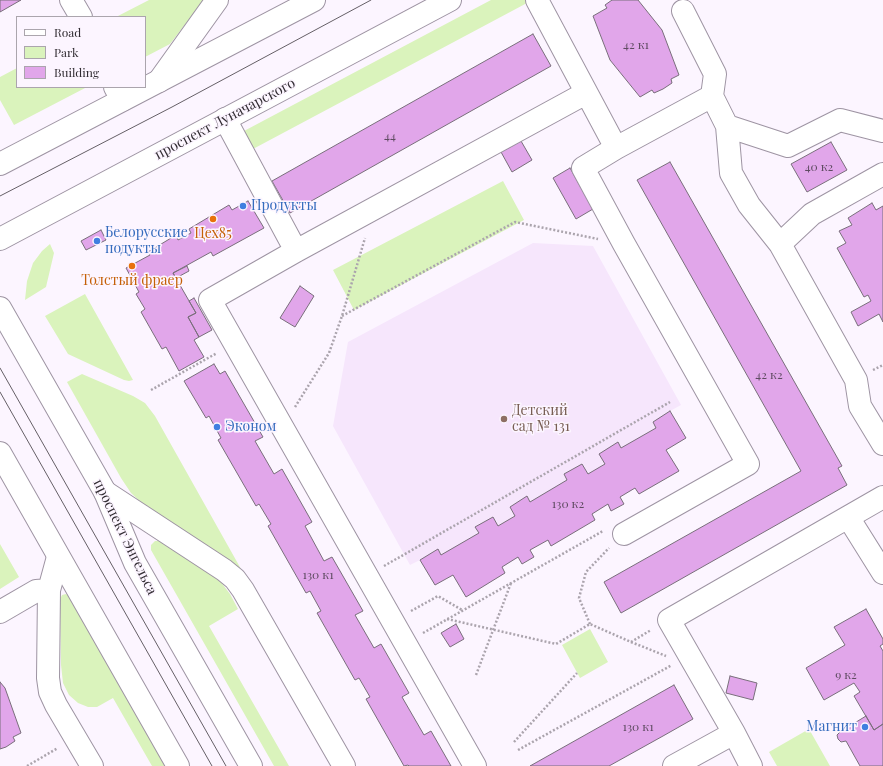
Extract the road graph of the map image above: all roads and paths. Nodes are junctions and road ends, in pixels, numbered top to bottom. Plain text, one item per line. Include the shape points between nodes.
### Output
1 (71, 0) edge
2 (218, 0) edge
3 (314, 0) edge
4 (450, 0) edge
5 (537, 0) edge
6 (682, 11) dead end
7 (80, 16) edge
8 (159, 80) junction
9 (146, 85) edge
10 (136, 88) edge
11 (586, 93) junction
12 (119, 94) edge
13 (712, 96) junction
14 (225, 119) junction
15 (727, 126) junction
16 (883, 131) edge
17 (616, 148) junction
18 (0, 164) edge
19 (883, 174) edge
20 (374, 208) junction
21 (0, 239) edge
22 (624, 244) junction
23 (780, 244) junction
24 (296, 251) junction
25 (0, 308) edge
26 (342, 316) junction
27 (235, 343) junction
28 (151, 390) dead end
29 (670, 402) dead end
30 (283, 427) junction
31 (883, 444) edge
32 (0, 453) edge
33 (105, 492) junction
34 (883, 496) edge
35 (848, 517) junction
36 (624, 534) junction
37 (405, 555) dead end
38 (58, 557) junction
39 (883, 574) edge
40 (511, 582) junction
41 (49, 590) junction
42 (462, 610) junction
43 (0, 612) edge
44 (447, 619) junction
45 (669, 620) junction
46 (393, 621) junction
47 (590, 624) junction
48 (493, 630) junction
49 (631, 642) junction
50 (405, 643) junction
51 (684, 659) junction
52 (577, 673) dead end
53 (476, 675) dead end
54 (734, 733) junction
55 (514, 742) dead end
56 (59, 747) dead end
57 (518, 750) dead end
58 (27, 766) edge
59 (92, 766) edge
60 (178, 766) edge
61 (251, 766) edge
62 (344, 766) edge
63 (475, 766) edge
64 (674, 766) edge
65 (751, 766) edge

1 - 7 main road
2 - 8 main road
3 - 8 main road
4 - 14 main road, проспект Луначарского
5 - 11 main road
6 - 13 main road via 715,74
8 - 9 main road
10 - 12 main road
11 - 17 main road
11 - 20 main road
12 - 18 main road
13 - 15 main road
13 - 17 main road
14 - 21 main road, проспект Луначарского
14 - 24 main road
15 - 16 main road via 788,146 840,120
15 - 23 main road via 731,173 749,205
17 - 22 main road via 583,168
19 - 23 main road via 812,214
20 - 24 main road
20 - 26 path
22 - 26 path via 515,222
22 - 36 main road via 748,464
23 - 31 main road via 856,380 860,406
24 - 27 main road via 210,300
25 - 33 main road, проспект Энгельса
26 - 30 path via 329,353
27 - 28 path
27 - 30 main road
29 - 37 path
30 - 46 main road
32 - 38 main road
33 - 61 main road, проспект Энгельса via 135,563
33 - 62 main road via 235,579
34 - 35 main road
35 - 39 main road
35 - 45 main road
36 - 40 path via 604,530
36 - 47 path via 586,572 579,598
38 - 41 main road
38 - 60 main road
40 - 42 path
40 - 48 path
41 - 43 main road via 36,591
41 - 59 main road via 50,692
42 - 44 path
42 - 46 path via 438,596
44 - 48 path
44 - 50 path
45 - 49 path
45 - 51 main road
46 - 50 main road
47 - 48 path via 556,644
47 - 49 path
48 - 53 path
49 - 51 path
50 - 63 main road
51 - 54 main road
51 - 57 path
52 - 55 path
54 - 64 main road
54 - 65 main road
56 - 58 path

